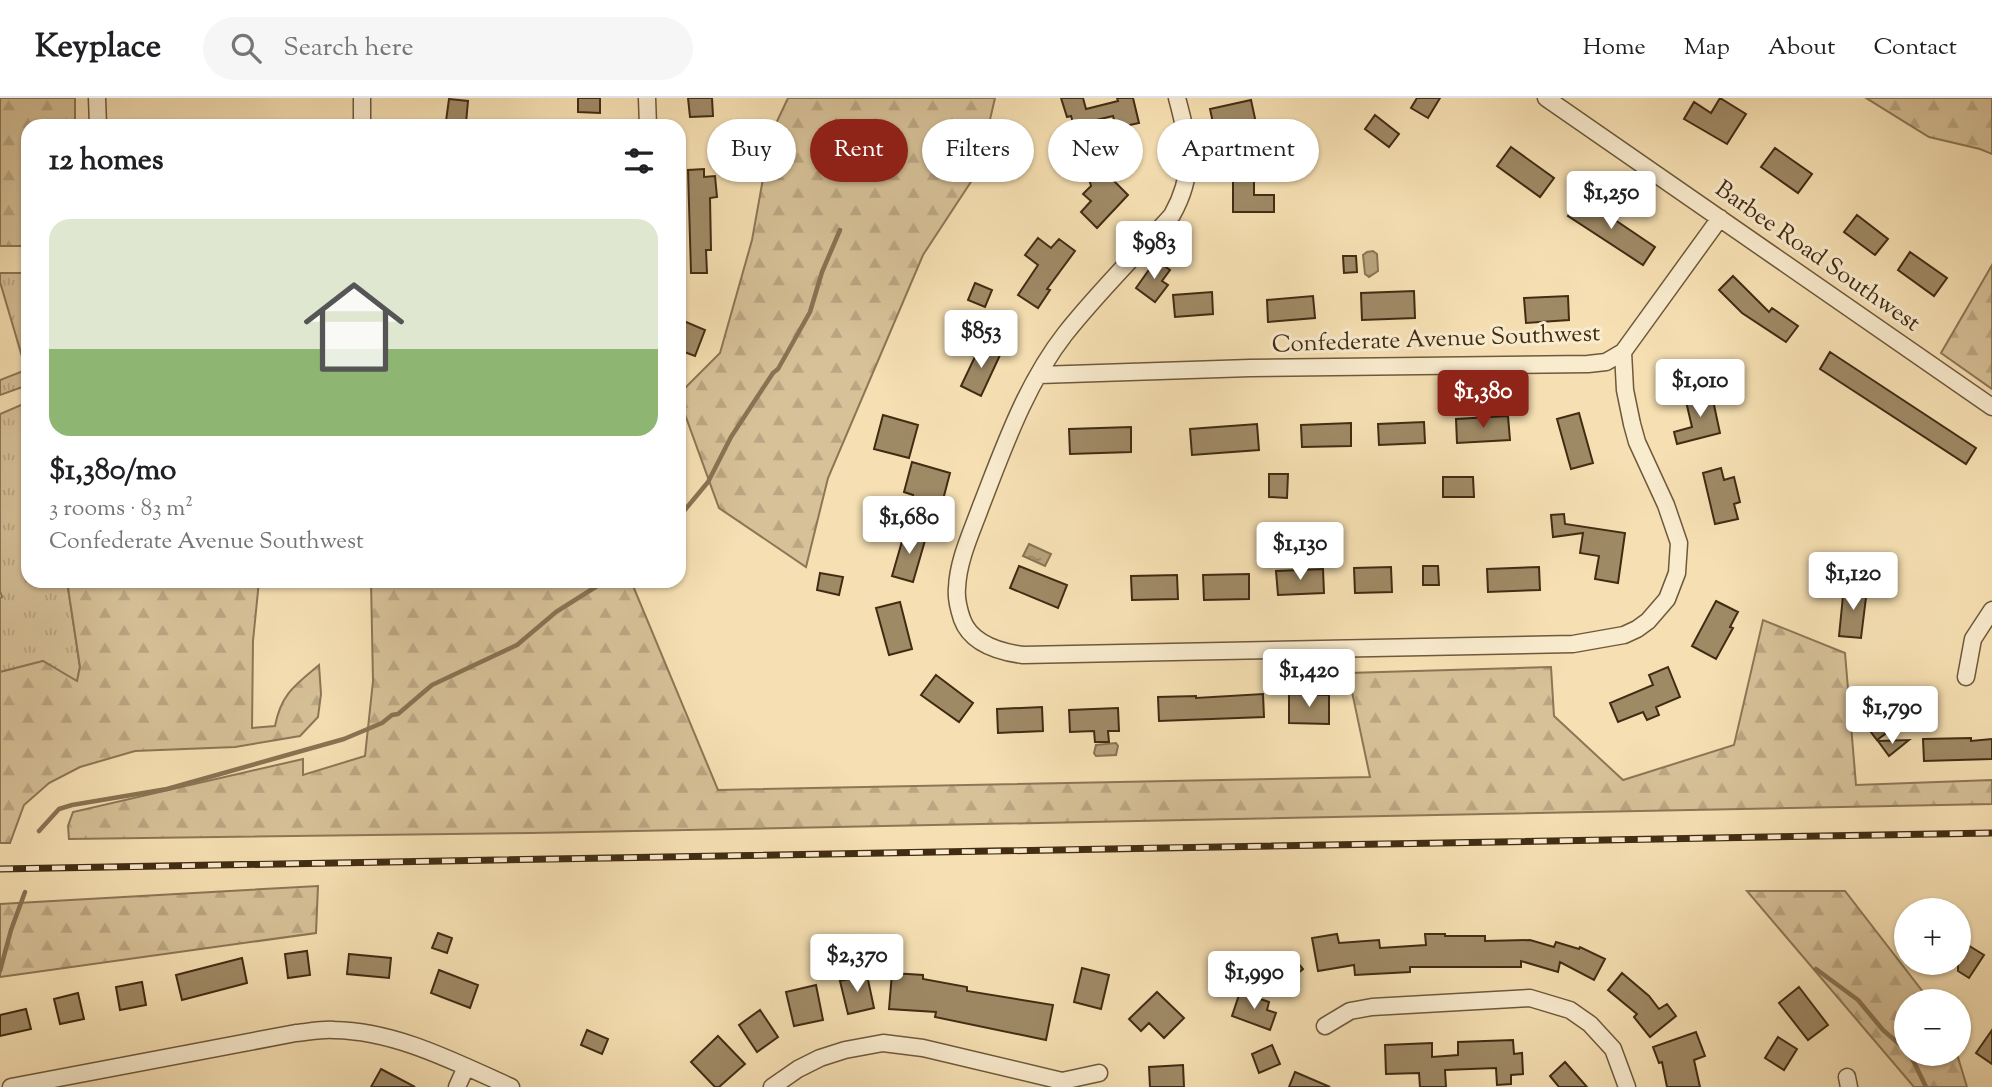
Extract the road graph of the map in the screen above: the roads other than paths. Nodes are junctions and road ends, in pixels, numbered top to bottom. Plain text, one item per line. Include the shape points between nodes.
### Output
1 (97, 98) edge
2 (362, 98) edge
3 (647, 98) edge
4 (1177, 98) edge
5 (1546, 98) edge
6 (98, 119) edge
7 (362, 119) edge
8 (648, 119) edge
9 (1720, 218) junction
10 (1623, 352) junction
11 (1039, 375) junction
12 (1992, 407) edge
13 (1992, 610) edge
14 (1966, 677) dead end
15 (1325, 1026) dead end
16 (466, 1067) junction
17 (1099, 1073) dead end
18 (11, 1087) edge
19 (457, 1087) edge
20 (511, 1087) edge
21 (772, 1087) edge
22 (1627, 1087) edge

1 - 6 street
2 - 7 street
3 - 8 street
4 - 11 street via 1189,152 1183,196 1172,215 1064,335
5 - 9 street, Barbee Road Southwest
9 - 10 street
9 - 12 street, Barbee Road Southwest
10 - 11 street, Confederate Avenue Southwest via 1606,362 1588,364
10 - 11 street via 1625,390 1637,442 1679,543 1676,573 1667,599 1637,629 1573,644 1023,654 990,647 962,620 957,587 966,546
13 - 14 street via 1973,639
15 - 22 street via 1350,1011 1372,1007 1530,998 1570,1010 1590,1024 1613,1049
16 - 18 street via 414,1045 333,1030
16 - 19 street
16 - 20 street
17 - 21 street via 1062,1081 883,1043 820,1058

